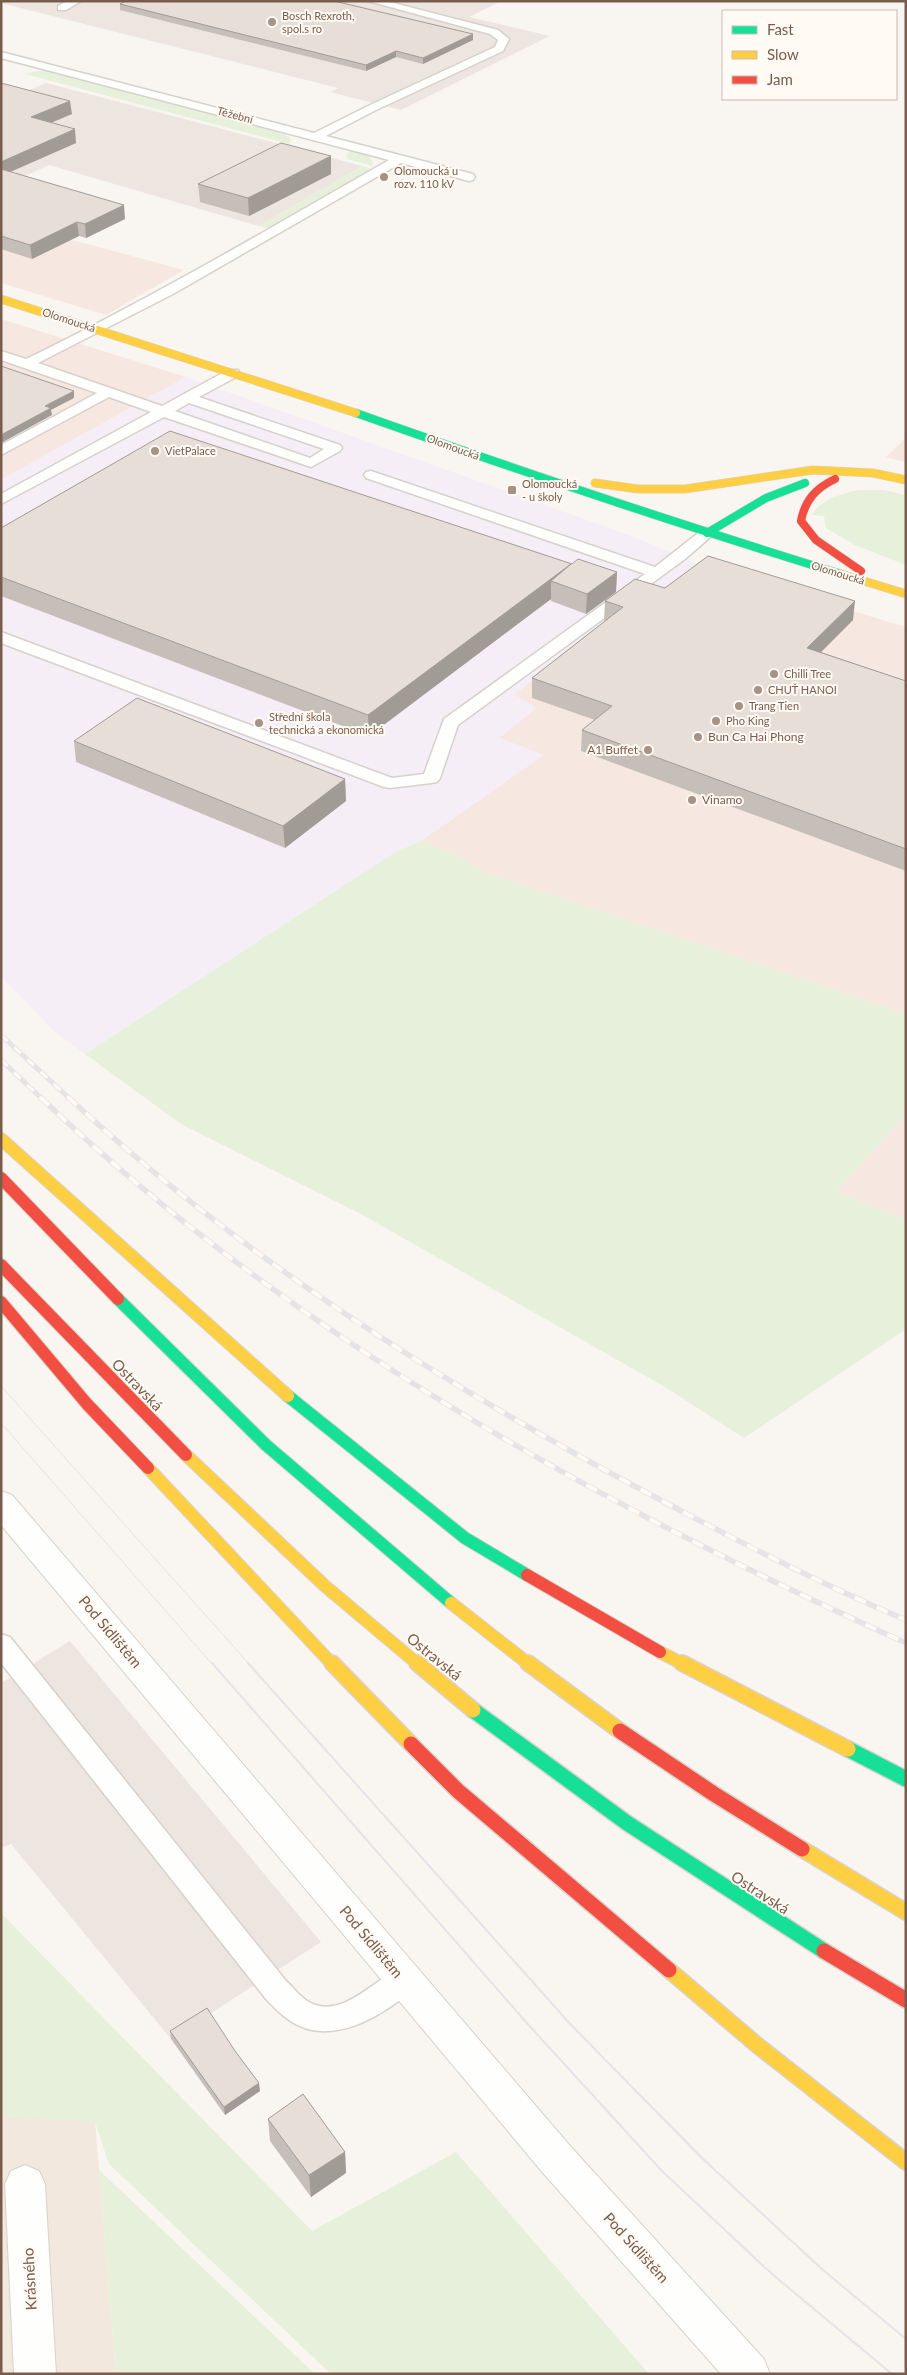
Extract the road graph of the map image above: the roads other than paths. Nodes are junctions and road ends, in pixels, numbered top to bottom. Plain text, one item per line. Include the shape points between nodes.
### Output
1 (76, 1) edge
2 (373, 1) edge
3 (62, 8) dead end
4 (1, 55) edge
5 (316, 137) junction
6 (399, 158) junction
7 (469, 177) dead end
8 (1, 299) edge
9 (99, 330) junction
10 (1, 355) edge
11 (26, 364) junction
12 (233, 373) junction
13 (107, 392) junction
14 (188, 398) junction
15 (163, 412) junction
16 (1, 451) edge
17 (520, 471) junction
18 (371, 475) dead end
19 (843, 476) junction
20 (906, 480) edge
21 (1, 500) edge
22 (707, 533) junction
23 (655, 572) junction
24 (888, 588) junction
25 (906, 594) edge
26 (1, 637) edge
27 (1, 1139) edge
28 (1, 1178) edge
29 (1, 1265) edge
30 (1, 1302) edge
31 (1, 1503) edge
32 (1, 1644) edge
33 (906, 1779) edge
34 (906, 1912) edge
35 (403, 1980) junction
36 (906, 2000) edge
37 (906, 2162) edge
38 (25, 2184) dead end
39 (35, 2374) edge
40 (749, 2374) edge

1 - 3 lane
2 - 5 lane via 494,32 504,40 498,49
4 - 5 lane, Těžební
5 - 6 lane, Těžební
6 - 7 lane, Těžební
6 - 9 lane
8 - 9 main road, Olomoucká
9 - 11 lane
9 - 12 main road, Olomoucká
10 - 11 lane
11 - 13 lane
12 - 14 lane
12 - 17 main road, Olomoucká
13 - 15 lane
13 - 16 lane
14 - 15 lane
14 - 15 lane via 336,448 310,463
15 - 21 lane
17 - 20 main road via 663,490 813,470 863,472
17 - 22 main road, Olomoucká
18 - 23 lane
19 - 20 main road
19 - 22 main road via 785,489 743,509
19 - 24 main road via 815,490 806,503 801,521 826,548
22 - 23 lane
22 - 24 main road, Olomoucká
23 - 26 lane via 450,723 431,778 390,783
24 - 25 main road, Olomoucká
27 - 33 main road via 308,1414 465,1538 642,1643
28 - 34 main road via 136,1317 290,1466 464,1614 652,1753 751,1818
29 - 36 main road, Ostravská via 224,1494 366,1621 444,1685 626,1823 764,1914
30 - 37 main road via 87,1404 353,1686 458,1791 757,2045
31 - 35 street, Pod Sídlištěm
32 - 35 lane via 276,1990 302,2012 328,2019 352,2015
35 - 40 street, Pod Sídlištěm
38 - 39 street, Krásného

